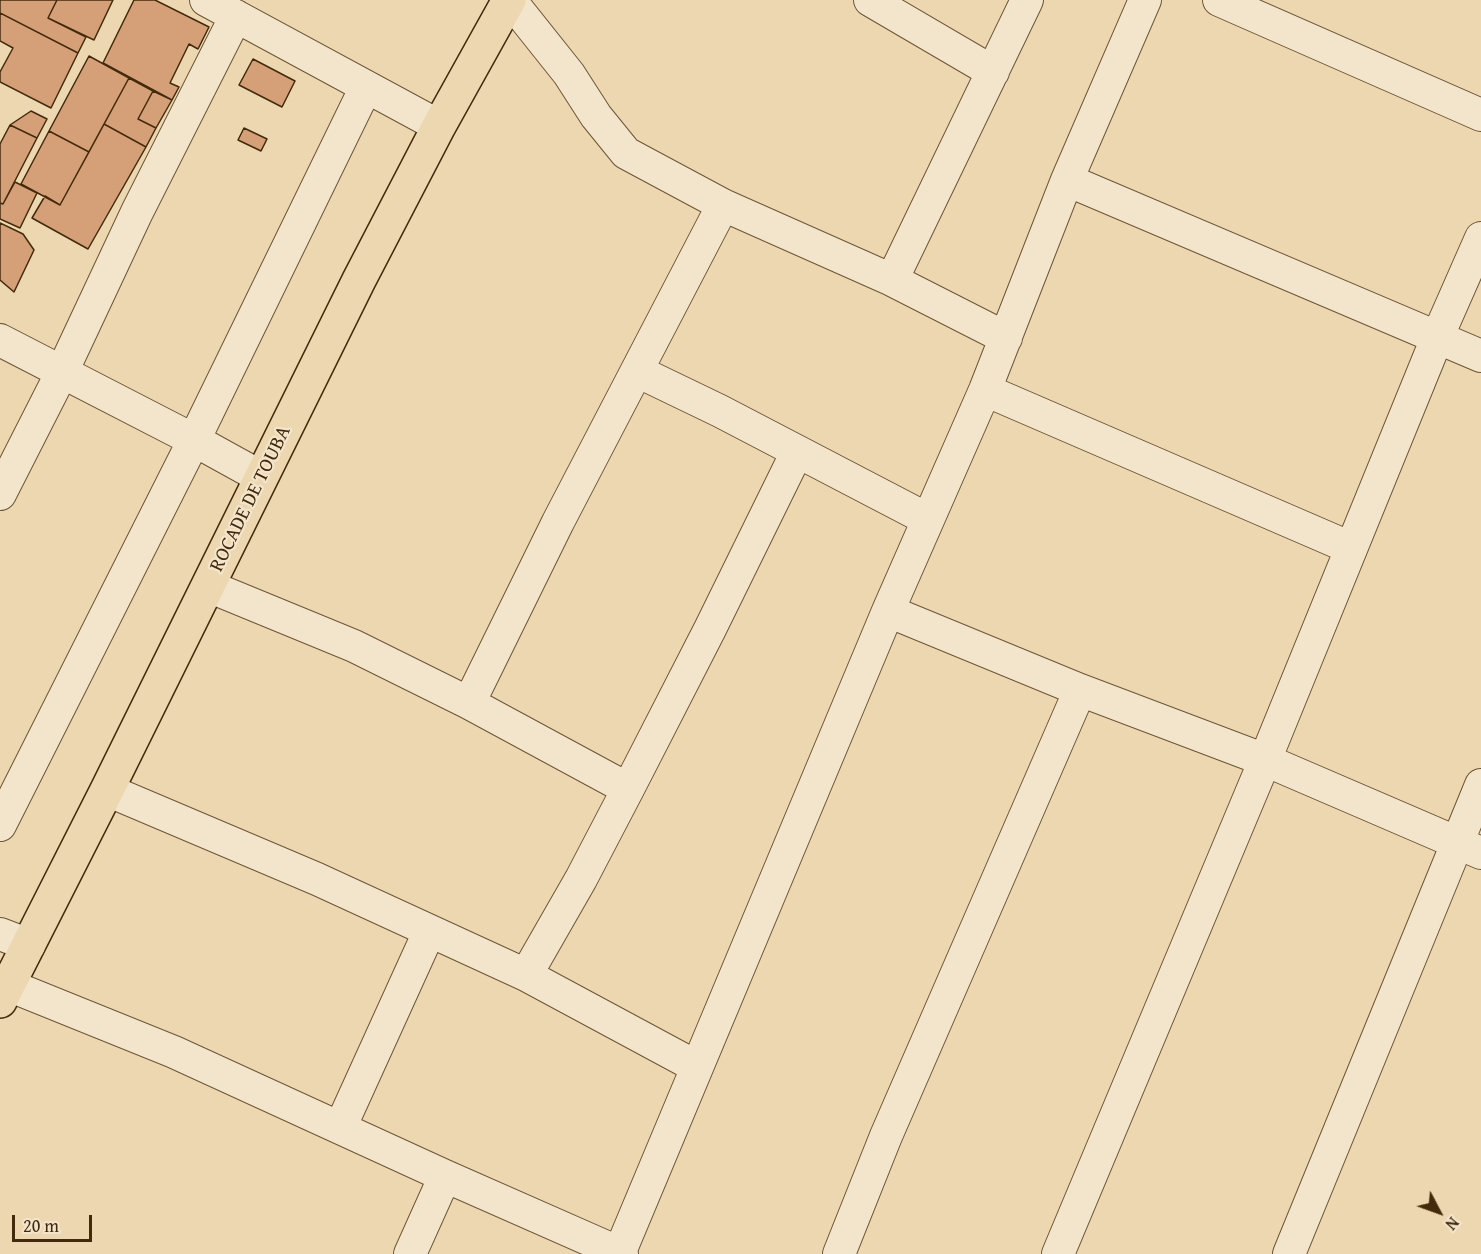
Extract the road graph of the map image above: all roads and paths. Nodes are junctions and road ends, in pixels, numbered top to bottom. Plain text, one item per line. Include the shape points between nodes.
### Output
1 (206, 0) edge
2 (509, 0) edge
3 (870, 0) edge
4 (1027, 0) edge
5 (1145, 0) edge
6 (1219, 0) edge
7 (236, 16) junction
8 (993, 72) junction
9 (366, 87) junction
10 (1481, 115) edge
11 (439, 126) junction
12 (1067, 180) junction
13 (723, 205) junction
14 (1481, 238) edge
15 (892, 280) junction
16 (1006, 338) junction
17 (1437, 338) junction
18 (0, 340) edge
19 (1481, 356) edge
20 (637, 371) junction
21 (62, 372) junction
22 (985, 390) junction
23 (194, 440) junction
24 (797, 452) junction
25 (261, 477) junction
26 (0, 494) edge
27 (927, 519) junction
28 (1351, 548) junction
29 (207, 586) junction
30 (888, 611) junction
31 (1080, 690) junction
32 (469, 703) junction
33 (1265, 760) junction
34 (1481, 786) edge
35 (628, 789) junction
36 (107, 790) junction
37 (0, 825) edge
38 (1469, 848) edge
39 (429, 932) junction
40 (14, 939) edge
41 (526, 975) junction
42 (4, 993) edge
43 (697, 1067) junction
44 (340, 1128) junction
45 (445, 1176) junction
46 (410, 1254) edge
47 (620, 1254) edge
48 (839, 1254) edge
49 (1058, 1254) edge
50 (1289, 1254) edge

1 - 7 street
2 - 11 main road, ROCADE DE TOUBA
2 - 13 street via 626,153
3 - 8 street
4 - 8 street
5 - 12 street
6 - 10 street
7 - 9 street
7 - 21 street
8 - 15 street
9 - 11 street
9 - 23 street
11 - 25 main road, ROCADE DE TOUBA
12 - 16 street
12 - 17 street
13 - 15 street
13 - 20 street
14 - 17 street
15 - 16 street
16 - 22 street
17 - 19 street
17 - 28 street
18 - 21 street
20 - 24 street
20 - 32 street
21 - 23 street
21 - 26 street
22 - 27 street
22 - 28 street
23 - 25 street
23 - 37 street
24 - 27 street
24 - 35 street
25 - 29 main road, ROCADE DE TOUBA
27 - 30 street
28 - 33 street
29 - 32 street via 354,646
29 - 36 main road, ROCADE DE TOUBA
30 - 31 street
30 - 43 street
31 - 33 street
31 - 48 street via 895,1115
32 - 35 street
33 - 38 street
33 - 49 street
34 - 38 street
35 - 41 street
36 - 39 street via 317,879
36 - 40 main road, ROCADE DE TOUBA
38 - 50 street
39 - 41 street
39 - 44 street
40 - 42 main road, ROCADE DE TOUBA
41 - 43 street
42 - 44 street via 174,1052
43 - 47 street
44 - 45 street
45 - 46 street
45 - 47 street

